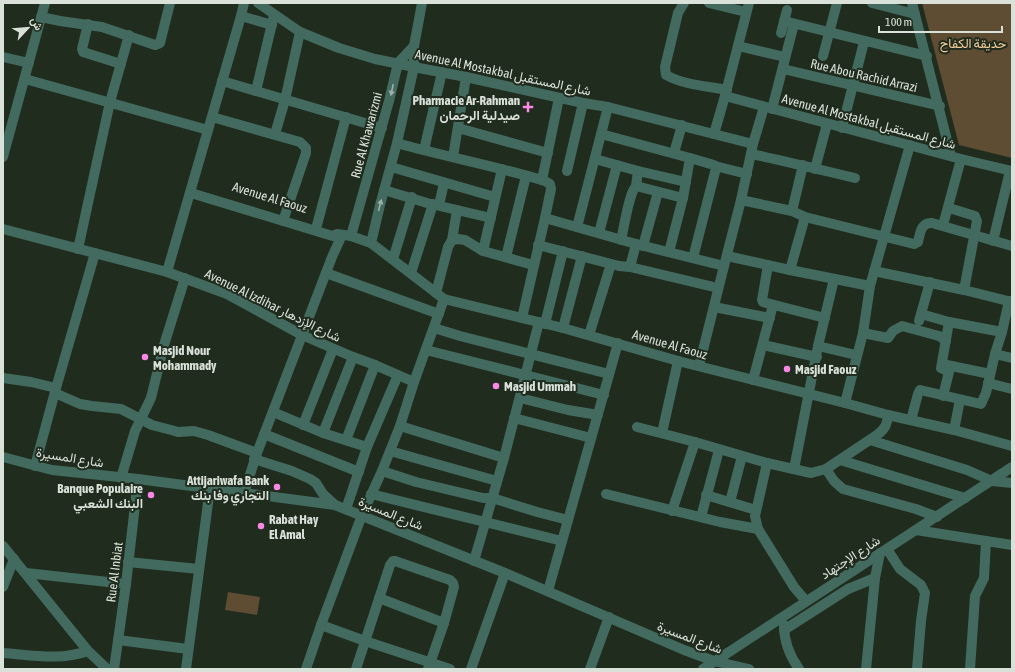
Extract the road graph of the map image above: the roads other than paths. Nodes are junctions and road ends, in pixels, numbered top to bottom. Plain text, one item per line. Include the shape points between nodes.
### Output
1 (45, 3) edge
2 (170, 3) edge
3 (244, 3) edge
4 (258, 3) edge
5 (422, 3) edge
6 (684, 3) edge
7 (709, 3) edge
8 (837, 3) edge
9 (872, 3) edge
10 (912, 3) edge
11 (748, 8) edge
12 (787, 10) dead end
13 (915, 14) junction
14 (274, 15) junction
15 (241, 16) junction
16 (41, 17) junction
17 (789, 22) junction
18 (88, 24) junction
19 (272, 25) junction
20 (300, 32) junction
21 (781, 33) dead end
22 (829, 33) junction
23 (129, 35) junction
24 (864, 42) junction
25 (414, 46) junction
26 (738, 46) junction
27 (823, 56) dead end
28 (927, 56) junction
29 (3, 57) edge
30 (786, 57) junction
31 (29, 63) junction
32 (398, 63) junction
33 (121, 64) junction
34 (414, 67) junction
35 (782, 69) junction
36 (442, 72) junction
37 (466, 77) junction
38 (25, 79) junction
39 (222, 81) junction
40 (853, 86) junction
41 (256, 91) junction
42 (726, 93) junction
43 (559, 98) junction
44 (285, 100) junction
45 (110, 102) junction
46 (583, 103) junction
47 (940, 106) junction
48 (608, 107) junction
49 (768, 108) junction
50 (212, 117) junction
51 (346, 117) junction
52 (827, 124) junction
53 (682, 125) junction
54 (382, 128) junction
55 (458, 128) junction
56 (842, 128) junction
57 (208, 130) junction
58 (275, 134) junction
59 (601, 134) junction
60 (714, 134) junction
61 (397, 143) junction
62 (910, 145) junction
63 (752, 149) junction
64 (424, 150) junction
65 (548, 153) junction
66 (674, 153) junction
67 (3, 157) edge
68 (453, 158) junction
69 (690, 158) junction
70 (956, 158) junction
71 (595, 159) junction
72 (617, 165) junction
73 (804, 165) junction
74 (715, 166) junction
75 (390, 167) junction
76 (502, 168) junction
77 (815, 169) junction
78 (567, 171) dead end
79 (638, 171) junction
80 (1011, 171) edge
81 (747, 174) junction
82 (526, 176) junction
83 (855, 178) dead end
84 (542, 180) junction
85 (686, 182) junction
86 (444, 183) junction
87 (636, 186) junction
88 (192, 190) junction
89 (384, 190) junction
90 (658, 192) junction
91 (495, 197) junction
92 (412, 198) junction
93 (683, 198) junction
94 (741, 200) junction
95 (1008, 202) edge
96 (436, 205) junction
97 (948, 208) junction
98 (457, 210) junction
99 (792, 211) junction
100 (805, 217) junction
101 (284, 218) junction
102 (491, 218) junction
103 (545, 218) junction
104 (317, 225) junction
105 (943, 225) junction
106 (577, 227) junction
107 (3, 229) edge
108 (599, 233) junction
109 (344, 235) junction
110 (975, 235) junction
111 (883, 237) junction
112 (452, 240) junction
113 (622, 240) junction
114 (993, 241) junction
115 (372, 243) junction
116 (538, 245) junction
117 (640, 245) junction
118 (1012, 246) edge
119 (78, 249) junction
120 (483, 251) junction
121 (563, 251) junction
122 (669, 252) junction
123 (95, 253) junction
124 (582, 256) junction
125 (727, 256) junction
126 (506, 257) junction
127 (693, 258) junction
128 (393, 260) junction
129 (611, 264) junction
130 (768, 265) junction
131 (533, 266) junction
132 (724, 266) junction
133 (630, 267) junction
134 (790, 270) junction
135 (874, 271) junction
136 (167, 272) junction
137 (411, 273) junction
138 (326, 274) junction
139 (185, 278) junction
140 (834, 279) junction
141 (930, 282) junction
142 (870, 286) junction
143 (718, 288) junction
144 (964, 290) junction
145 (440, 296) junction
146 (1010, 301) edge
147 (773, 306) junction
148 (714, 307) junction
149 (439, 314) junction
150 (921, 314) junction
151 (522, 318) junction
152 (770, 318) junction
153 (825, 318) junction
154 (949, 322) junction
155 (542, 323) junction
156 (434, 328) junction
157 (563, 328) junction
158 (917, 329) junction
159 (1002, 332) junction
160 (863, 333) junction
161 (302, 335) junction
162 (589, 335) junction
163 (946, 340) junction
164 (618, 343) junction
165 (763, 345) junction
166 (818, 346) junction
167 (333, 349) junction
168 (426, 350) junction
169 (531, 354) junction
170 (995, 354) junction
171 (856, 355) junction
172 (353, 357) junction
173 (817, 357) junction
174 (1012, 358) edge
175 (678, 361) junction
176 (942, 364) junction
177 (375, 365) junction
178 (699, 366) junction
179 (610, 374) junction
180 (398, 375) junction
181 (526, 375) junction
182 (3, 378) edge
183 (989, 379) junction
184 (753, 380) junction
185 (414, 382) junction
186 (1012, 389) edge
187 (55, 390) junction
188 (810, 394) junction
189 (604, 395) junction
190 (943, 396) junction
191 (520, 398) junction
192 (960, 400) junction
193 (845, 403) junction
194 (273, 412) junction
195 (598, 415) junction
196 (888, 416) junction
197 (514, 418) junction
198 (141, 420) junction
199 (911, 420) junction
200 (303, 425) junction
201 (400, 426) junction
202 (637, 427) dead end
203 (954, 430) junction
204 (323, 433) junction
205 (662, 433) junction
206 (264, 434) junction
207 (591, 438) junction
208 (346, 440) junction
209 (870, 440) junction
210 (696, 442) junction
211 (1012, 446) edge
212 (367, 448) junction
213 (719, 450) junction
214 (390, 451) junction
215 (255, 456) junction
216 (742, 456) junction
217 (3, 457) edge
218 (504, 458) junction
219 (840, 460) junction
220 (767, 463) junction
221 (35, 466) junction
222 (1012, 467) edge
223 (794, 469) junction
224 (826, 469) junction
225 (382, 471) junction
226 (359, 472) junction
227 (121, 478) junction
228 (138, 479) junction
229 (497, 481) junction
230 (992, 481) junction
231 (1012, 483) edge
232 (210, 488) junction
233 (244, 493) junction
234 (371, 494) junction
235 (606, 494) dead end
236 (706, 495) junction
237 (492, 498) junction
238 (965, 498) junction
239 (730, 502) junction
240 (335, 505) junction
241 (346, 509) junction
242 (756, 510) junction
243 (672, 511) junction
244 (362, 515) junction
245 (700, 517) junction
246 (936, 517) junction
247 (568, 520) junction
248 (486, 522) junction
249 (758, 529) junction
250 (916, 530) junction
251 (562, 541) junction
252 (986, 541) junction
253 (1012, 545) edge
254 (3, 546) edge
255 (883, 551) junction
256 (14, 559) junction
257 (474, 561) junction
258 (128, 562) junction
259 (199, 569) junction
260 (26, 573) junction
261 (505, 573) junction
262 (875, 578) junction
263 (126, 584) junction
264 (3, 587) edge
265 (548, 591) junction
266 (379, 598) junction
267 (806, 601) junction
268 (783, 616) junction
269 (609, 617) junction
270 (444, 623) junction
271 (321, 625) junction
272 (784, 630) junction
273 (118, 640) junction
274 (365, 641) junction
275 (188, 649) junction
276 (88, 651) junction
277 (3, 653) edge
278 (714, 661) junction
279 (429, 665) edge
280 (107, 669) edge
281 (114, 669) edge
282 (186, 669) edge
283 (306, 669) edge
284 (356, 669) edge
285 (450, 669) edge
286 (471, 669) edge
287 (590, 669) edge
288 (703, 669) edge
289 (748, 669) edge
290 (799, 669) edge
291 (866, 669) edge
292 (917, 669) edge
293 (970, 669) edge

1 - 16 street
2 - 23 street via 160,43 155,44
3 - 15 street
4 - 14 street, Avenue Al Mostakbal شارع المستقبل
5 - 25 street
6 - 42 street, Avenue Al Mostakbal شارع المستقبل via 678,14 665,68 666,74 674,79
7 - 11 street
8 - 22 street
9 - 13 street
10 - 13 street
11 - 26 street
12 - 17 street
13 - 28 street
14 - 19 street
14 - 20 street, Avenue Al Mostakbal شارع المستقبل
15 - 19 street
15 - 39 street
16 - 18 street
16 - 31 street
17 - 21 street
17 - 22 street
17 - 30 street
18 - 23 street
18 - 33 street via 83,52
19 - 41 street
20 - 32 street, Avenue Al Mostakbal شارع المستقبل via 338,48
20 - 44 street
22 - 24 street
22 - 27 street
23 - 33 street
24 - 28 street
24 - 40 street
25 - 32 street, Rue Al Khawarizmi
25 - 34 street
26 - 30 street
26 - 42 street
28 - 47 street
29 - 31 street
30 - 35 street
31 - 38 street
32 - 34 street, Avenue Al Mostakbal شارع المستقبل
32 -> 54 street, Rue Al Khawarizmi
33 - 45 street
34 - 36 street, Avenue Al Mostakbal شارع المستقبل
34 - 61 street
35 - 40 street, Rue Abou Rachid Arrazi
35 - 49 street
36 - 37 street, Avenue Al Mostakbal شارع المستقبل
36 - 64 street
37 - 43 street, Avenue Al Mostakbal شارع المستقبل
37 - 55 street
38 - 45 street
38 - 67 street
39 - 41 street
39 - 50 street
40 - 47 street, Rue Abou Rachid Arrazi
40 - 56 street
41 - 44 street
42 - 49 street, Avenue Al Mostakbal شارع المستقبل
42 - 60 street
43 - 46 street, Avenue Al Mostakbal شارع المستقبل
43 - 65 street
44 - 51 street
44 - 58 street
45 - 57 street
45 - 119 street
46 - 48 street, Avenue Al Mostakbal شارع المستقبل
46 - 78 street
47 - 70 street
48 - 53 street, Avenue Al Mostakbal شارع المستقبل
48 - 59 street
49 - 52 street, Avenue Al Mostakbal شارع المستقبل
49 - 63 street
50 - 57 street
50 - 58 street
51 - 54 street
51 - 104 street
52 - 56 street, Avenue Al Mostakbal شارع المستقبل
52 - 77 street
53 - 60 street, Avenue Al Mostakbal شارع المستقبل
53 - 66 street
54 - 109 street, Rue Al Khawarizmi
55 - 65 street
55 - 68 street
56 - 62 street, Avenue Al Mostakbal شارع المستقبل
57 - 88 street
58 - 101 street via 300,142 306,148
59 - 66 street
59 - 71 street
60 - 63 street, Avenue Al Mostakbal شارع المستقبل
61 - 64 street
61 - 75 street
62 - 70 street, Avenue Al Mostakbal شارع المستقبل
62 - 111 street
63 - 73 street, Avenue Al Mostakbal شارع المستقبل
63 - 81 street
64 - 68 street
65 - 84 street
66 - 69 street
68 - 76 street
69 - 74 street
69 - 85 street
70 - 80 street, Avenue Al Mostakbal شارع المستقبل
70 - 97 street
71 - 72 street
71 - 106 street
72 - 79 street
72 - 108 street
73 - 77 street, Avenue Al Mostakbal شارع المستقبل
73 - 99 street
74 - 81 street
74 - 127 street
75 - 86 street
75 - 89 street
76 - 82 street
76 - 91 street
77 - 83 street, Avenue Al Mostakbal شارع المستقبل
79 - 85 street
79 - 87 street
80 - 95 street
81 - 94 street
82 - 84 street
82 - 126 street
84 - 103 street via 551,186
85 - 93 street
86 - 91 street
86 - 96 street
87 - 90 street
87 - 113 street via 631,197
88 - 101 street, Avenue Al Faouz
88 - 136 street
89 - 92 street
115 -> 89 street
90 - 93 street
90 - 117 street
91 - 102 street
92 - 96 street
92 - 128 street
93 - 122 street
94 - 99 street
94 - 125 street
95 - 114 street
96 - 98 street
96 - 137 street
97 - 105 street
97 - 110 street via 976,218
98 - 102 street
98 - 112 street
99 - 100 street
100 - 111 street
100 - 134 street
101 - 104 street, Avenue Al Faouz
101 - 109 street, Avenue Al Faouz via 330,235
102 - 120 street
103 - 106 street
103 - 116 street
104 - 109 street, Avenue Al Faouz
105 - 110 street
105 - 111 street via 927,222 921,229 916,244
106 - 108 street
107 - 119 street, Avenue Al Izdihar شارع الإزدهار
108 - 113 street
109 - 115 street, Avenue Al Faouz
109 - 138 street, Rue Al Khawarizmi
110 - 114 street
110 - 144 street
111 - 135 street
112 - 120 street via 465,240
112 - 145 street via 448,247
113 - 117 street
114 - 118 street
115 - 128 street, Avenue Al Faouz
116 - 121 street
116 - 131 street
117 - 122 street
117 - 133 street
119 - 123 street, Avenue Al Izdihar شارع الإزدهار
120 - 126 street
121 - 124 street
121 - 155 street
122 - 127 street
123 - 136 street, Avenue Al Izdihar شارع الإزدهار
123 - 187 street
124 - 129 street
124 - 157 street
125 - 130 street
125 - 132 street
126 - 131 street
127 - 132 street
128 - 137 street, Avenue Al Faouz
129 - 133 street
129 - 162 street
130 - 134 street
130 - 147 street via 762,300
131 - 151 street
132 - 143 street
133 - 143 street
134 - 140 street
135 - 141 street
135 - 142 street
136 - 139 street, Avenue Al Izdihar شارع الإزدهار
137 - 145 street, Avenue Al Faouz
138 - 149 street
138 - 161 street, Rue Al Khawarizmi
139 - 161 street, Avenue Al Izdihar شارع الإزدهار via 227,294
139 - 198 street via 151,398
140 - 142 street
140 - 153 street
141 - 144 street
141 - 150 street
142 - 160 street
143 - 148 street
144 - 146 street
145 - 149 street
145 - 151 street, Avenue Al Faouz
146 - 159 street
147 - 152 street
147 - 153 street
148 - 152 street
148 - 178 street
149 - 156 street
150 - 154 street
150 - 158 street
151 - 155 street, Avenue Al Faouz
152 - 165 street
153 - 166 street
154 - 159 street
154 - 163 street
155 - 157 street, Avenue Al Faouz
155 - 169 street
156 - 168 street
156 - 169 street
157 - 162 street, Avenue Al Faouz
158 - 160 street via 902,326 893,331 888,338
158 - 163 street
159 - 170 street
160 - 171 street
161 - 167 street, Avenue Al Izdihar شارع الإزدهار
161 - 194 street, Rue Al Khawarizmi
162 - 164 street, Avenue Al Faouz
163 - 176 street
164 - 175 street, Avenue Al Faouz
164 - 179 street
165 - 173 street
165 - 184 street
166 - 171 street
166 - 173 street
167 - 172 street, Avenue Al Izdihar شارع الإزدهار
167 - 200 street
168 - 181 street
168 - 185 street
169 - 179 street
169 - 181 street
170 - 174 street
170 - 183 street
171 - 193 street
172 - 177 street, Avenue Al Izdihar شارع الإزدهار
172 - 204 street
173 - 188 street
175 - 178 street, Avenue Al Faouz
175 - 205 street
176 - 183 street
176 - 190 street via 941,368 949,372
177 - 180 street, Avenue Al Izdihar شارع الإزدهار
177 - 208 street
178 - 184 street, Avenue Al Faouz
179 - 189 street
180 - 185 street, Avenue Al Izdihar شارع الإزدهار
180 - 212 street
181 - 189 street
181 - 191 street
182 - 187 street via 26,381
183 - 186 street
183 - 192 street via 981,404
184 - 188 street, Avenue Al Faouz
185 - 201 street
187 - 198 street via 86,405 121,409
187 - 221 street
188 - 193 street, Avenue Al Faouz
188 - 223 street
189 - 195 street
190 - 192 street
190 - 199 street via 920,390
191 - 195 street
191 - 197 street
192 - 203 street
193 - 196 street, Avenue Al Faouz
194 - 200 street
194 - 206 street, Rue Al Khawarizmi
195 - 207 street
196 - 199 street, Avenue Al Faouz
196 - 209 street via 884,430
197 - 207 street
197 - 218 street
198 - 215 street via 178,432 194,431 208,434
198 - 227 street via 135,431
199 - 203 street, Avenue Al Faouz
200 - 204 street
201 - 214 street
201 - 218 street
202 - 205 street
203 - 211 street, Avenue Al Faouz
204 - 208 street
205 - 210 street
206 - 215 street, Rue Al Khawarizmi
206 - 226 street
207 - 247 street
208 - 212 street
209 - 219 street
209 - 230 street via 967,470
210 - 213 street
210 - 243 street
212 - 226 street
213 - 216 street
213 - 236 street
214 - 225 street
214 - 229 street
215 - 233 street, Rue Al Khawarizmi
215 - 240 street via 310,479
216 - 220 street
216 - 239 street
217 - 221 street, شارع المسيرة
218 - 229 street
219 - 224 street
219 - 238 street
220 - 223 street
220 - 242 street
221 - 227 street, شارع المسيرة
222 - 230 street, شارع الإجتهاد
223 - 224 street via 811,473
224 - 246 street via 843,489
225 - 234 street
225 - 237 street via 468,495
226 - 241 street
227 - 228 street, شارع المسيرة
228 - 232 street, شارع المسيرة
228 - 258 street, Rue Al Inbiat
229 - 237 street
230 - 231 street
230 - 238 street, شارع الإجتهاد
232 - 233 street, شارع المسيرة
232 - 259 street
233 - 240 street, شارع المسيرة
234 - 244 street
234 - 248 street
235 - 243 street
236 - 239 street
236 - 245 street
237 - 247 street
237 - 248 street
238 - 246 street, شارع الإجتهاد
239 - 242 street
240 - 241 street, شارع المسيرة
241 - 244 street, شارع المسيرة
242 - 249 street via 755,520
243 - 245 street
244 - 257 street, شارع المسيرة
244 - 271 street
245 - 249 street
246 - 250 street, شارع الإجتهاد
247 - 251 street
248 - 251 street
248 - 257 street
249 - 267 street via 794,587
250 - 252 street
250 - 255 street, شارع الإجتهاد
251 - 265 street
252 - 253 street
252 - 293 street via 984,578 975,596
254 - 256 street
255 - 262 street
255 - 267 street, شارع الإجتهاد
255 - 292 street via 900,569 921,585 925,593
256 - 260 street
256 - 264 street
257 - 261 street, شارع المسيرة
258 - 259 street
258 - 263 street, Rue Al Inbiat
259 - 275 street
260 - 263 street
260 - 276 street
261 - 265 street, شارع المسيرة
261 - 286 street
262 - 272 street via 848,589
262 - 291 street
263 - 273 street, Rue Al Inbiat
265 - 269 street, شارع المسيرة
266 - 270 street
266 - 270 street via 392,561 450,580 454,587
266 - 274 street
267 - 268 street, شارع الإجتهاد
268 - 272 street
268 - 278 street, شارع الإجتهاد
269 - 278 street, شارع المسيرة
269 - 287 street
270 - 279 street
271 - 274 street
271 - 283 street
272 - 290 street via 786,644
273 - 275 street
273 - 281 street, Rue Al Inbiat
274 - 279 street
274 - 284 street
275 - 282 street
276 - 277 street via 64,657
276 - 280 street
278 - 288 street, شارع الإجتهاد
278 - 289 street, شارع المسيرة
279 - 285 street

